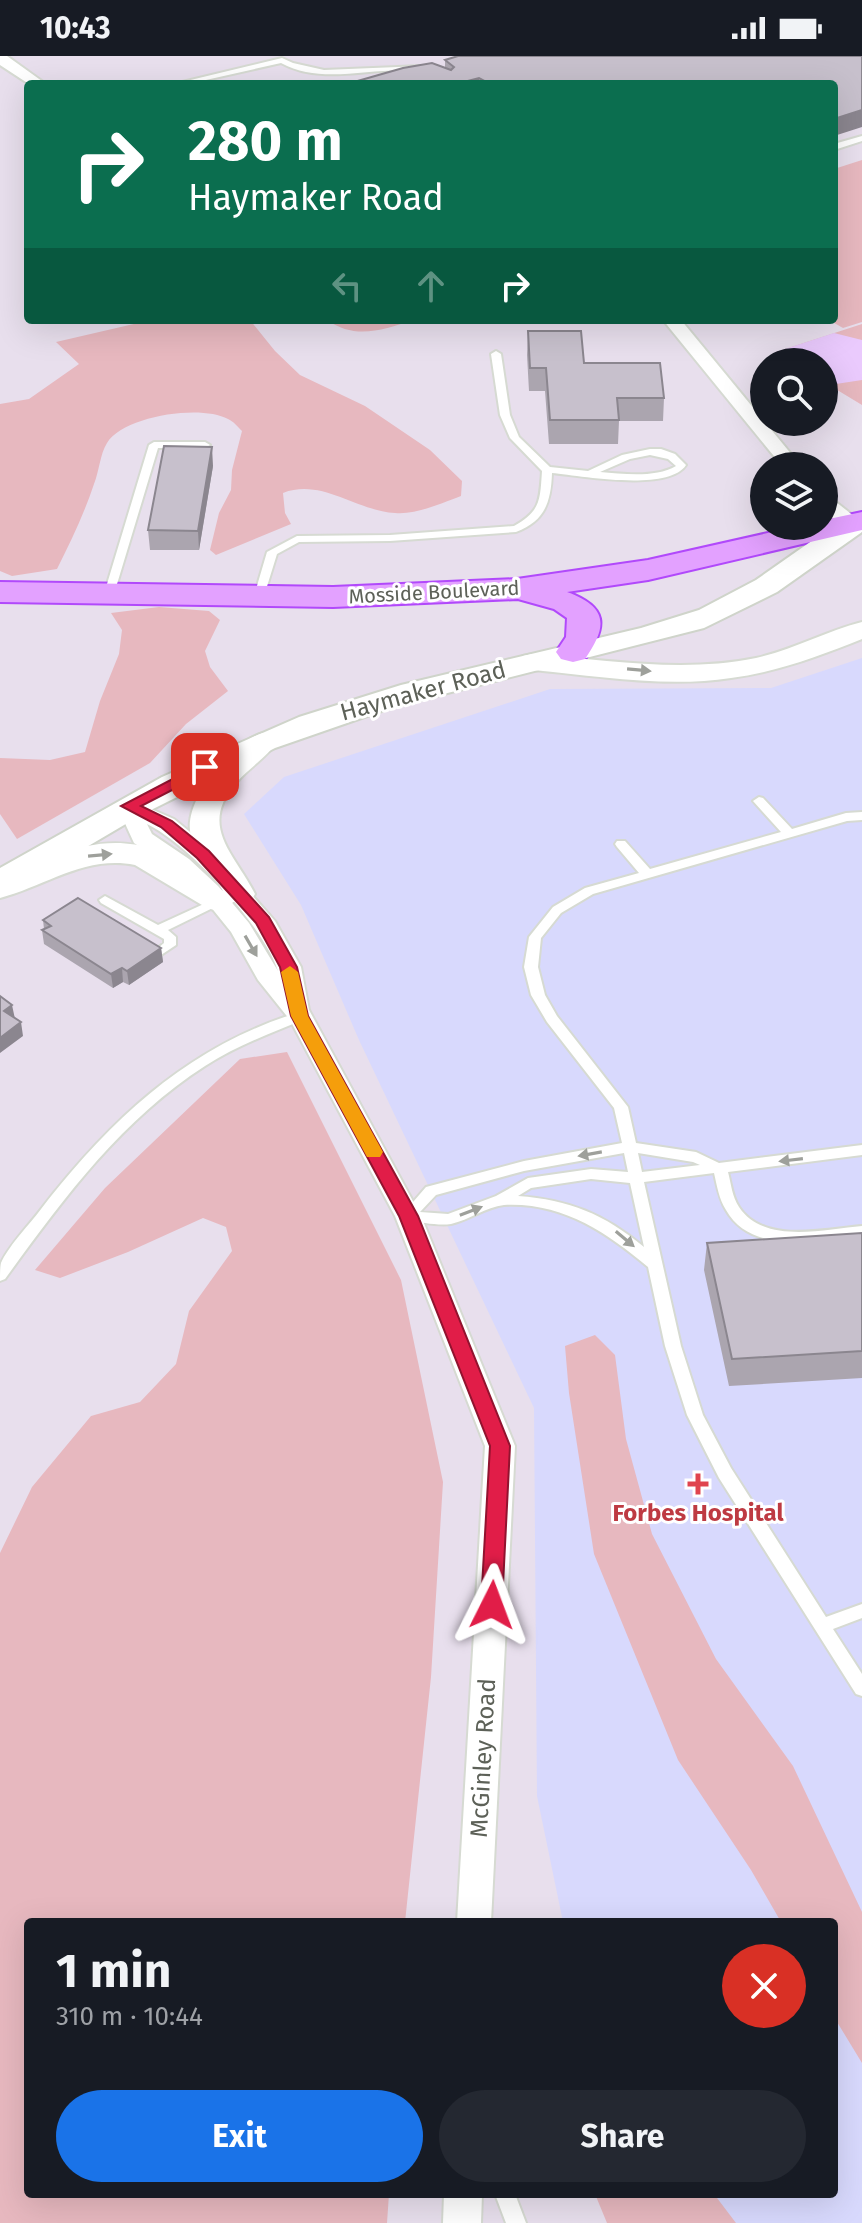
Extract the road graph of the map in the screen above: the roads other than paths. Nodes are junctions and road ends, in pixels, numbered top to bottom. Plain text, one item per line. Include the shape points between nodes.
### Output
1 (0, 58) edge
2 (33, 80) edge
3 (195, 80) edge
4 (441, 80) edge
5 (862, 138) edge
6 (838, 146) edge
7 (675, 324) edge
8 (496, 354) dead end
9 (205, 445) edge
10 (780, 452) edge
11 (547, 470) junction
12 (592, 472) junction
13 (838, 512) edge
14 (859, 526) edge
15 (517, 589) junction
16 (0, 592) edge
17 (109, 594) junction
18 (259, 596) junction
19 (862, 630) edge
20 (573, 652) junction
21 (533, 662) junction
22 (263, 742) junction
23 (759, 801) dead end
24 (128, 806) junction
25 (862, 816) edge
26 (789, 833) junction
27 (621, 844) dead end
28 (646, 873) junction
29 (0, 885) edge
30 (229, 898) junction
31 (105, 900) dead end
32 (158, 930) junction
33 (158, 953) edge
34 (300, 1016) junction
35 (630, 1147) junction
36 (862, 1150) edge
37 (720, 1169) junction
38 (637, 1178) junction
39 (501, 1200) junction
40 (408, 1216) junction
41 (862, 1231) edge
42 (655, 1264) junction
43 (0, 1275) edge
44 (862, 1611) edge
45 (822, 1626) junction
46 (862, 1689) edge
47 (474, 1918) edge
48 (463, 2198) edge
49 (507, 2198) edge
50 (462, 2223) edge
51 (516, 2223) edge

1 - 2 street
3 - 4 lane via 282,60 324,72 422,68
5 - 6 lane
7 - 10 street
8 - 11 lane via 505,415 515,438
9 - 17 lane via 154,445
11 - 12 lane
11 - 18 lane via 545,507 516,529 297,539 272,552
12 - 12 lane via 659,475 681,465 650,450
13 - 14 street
14 - 15 main road, Mosside Boulevard via 648,570
14 - 20 main road, Haymaker Road via 768,587 709,616
15 - 18 main road, Mosside Boulevard
15 - 20 main road via 555,598 583,614 588,633
16 - 17 main road, Mosside Boulevard
17 - 18 main road, Mosside Boulevard
21 -> 19 street via 661,673 717,672 783,658
20 - 21 main road, Haymaker Road
21 - 22 main road, Haymaker Road via 394,696
22 - 24 main road, Haymaker Road
22 - 30 street via 215,789 204,822 213,851 228,869
23 - 26 lane
24 - 29 main road, Haymaker Road
24 - 30 street, McGinley Road via 142,838
25 - 26 lane
26 - 28 lane
27 - 28 lane
28 - 35 lane via 570,900 543,923 531,950 538,995 621,1107
29 -> 30 street via 76,857 123,853 144,857
30 - 32 lane
30 - 34 street, McGinley Road via 267,974
31 - 32 lane
32 - 33 lane via 172,941
34 - 40 street, McGinley Road
34 - 43 lane via 254,1032 167,1083 72,1176
35 - 37 lane via 696,1157
35 - 38 lane
35 -> 40 lane via 524,1166 431,1191
36 -> 37 lane
37 - 38 lane
37 - 41 lane via 735,1213 756,1229 785,1235
38 - 39 lane via 591,1174 528,1183
38 - 42 lane
40 -> 39 lane via 449,1219
39 -> 42 lane via 584,1212 610,1226
40 - 47 street, McGinley Road via 500,1446
42 - 45 lane via 695,1415 725,1473
44 - 45 lane
45 - 46 lane
48 - 50 street
49 - 51 lane

